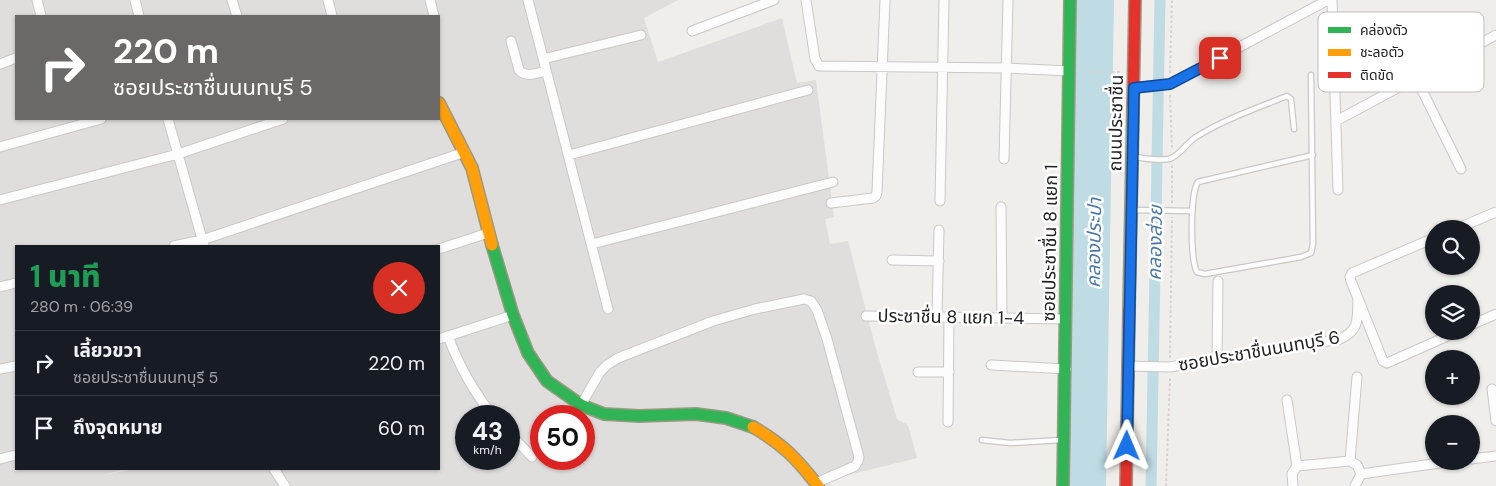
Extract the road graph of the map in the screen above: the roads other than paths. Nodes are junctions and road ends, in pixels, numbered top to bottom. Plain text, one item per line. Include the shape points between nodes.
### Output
1 (37, 0) edge
2 (135, 0) edge
3 (232, 0) edge
4 (328, 0) edge
5 (430, 0) edge
6 (528, 0) edge
7 (774, 0) edge
8 (806, 0) edge
9 (885, 0) edge
10 (944, 0) edge
11 (1008, 0) edge
12 (1070, 0) edge
13 (1135, 0) edge
14 (1328, 0) edge
15 (41, 15) edge
16 (139, 15) edge
17 (237, 15) edge
18 (332, 15) edge
19 (434, 15) edge
20 (692, 31) dead end
21 (1496, 35) edge
22 (641, 36) dead end
23 (1484, 41) edge
24 (511, 42) dead end
25 (15, 58) edge
26 (543, 59) junction
27 (0, 64) edge
28 (882, 66) junction
29 (944, 68) junction
30 (1006, 68) junction
31 (546, 71) junction
32 (1075, 72) junction
33 (1312, 75) dead end
34 (1134, 88) junction
35 (808, 90) dead end
36 (1335, 92) edge
37 (1391, 92) edge
38 (1423, 92) edge
39 (440, 105) edge
40 (97, 120) edge
41 (168, 120) edge
42 (281, 120) edge
43 (1336, 121) junction
44 (1294, 129) dead end
45 (0, 147) edge
46 (465, 152) junction
47 (178, 154) junction
48 (569, 155) junction
49 (1313, 156) junction
50 (1133, 157) junction
51 (1004, 159) dead end
52 (1461, 169) dead end
53 (833, 182) dead end
54 (1338, 190) dead end
55 (0, 200) edge
56 (940, 201) dead end
57 (830, 203) dead end
58 (1001, 207) dead end
59 (1131, 210) junction
60 (1192, 211) junction
61 (1496, 212) edge
62 (1477, 220) edge
63 (940, 230) dead end
64 (488, 233) junction
65 (1425, 242) edge
66 (203, 243) edge
67 (592, 244) junction
68 (184, 245) edge
69 (440, 249) edge
70 (892, 260) dead end
71 (939, 261) junction
72 (1218, 281) dead end
73 (15, 283) edge
74 (0, 287) edge
75 (1358, 297) junction
76 (608, 309) dead end
77 (1496, 314) edge
78 (513, 315) junction
79 (866, 316) dead end
80 (937, 317) junction
81 (949, 317) junction
82 (1002, 318) junction
83 (1066, 318) junction
84 (1480, 322) edge
85 (443, 338) edge
86 (1439, 340) edge
87 (1217, 359) junction
88 (15, 366) edge
89 (991, 366) dead end
90 (1128, 366) junction
91 (0, 369) edge
92 (1066, 369) junction
93 (918, 372) dead end
94 (949, 372) junction
95 (1357, 376) dead end
96 (1492, 390) dead end
97 (1287, 400) dead end
98 (485, 405) edge
99 (582, 405) joint
100 (595, 410) edge
101 (1496, 421) edge
102 (948, 422) dead end
103 (982, 440) dead end
104 (1064, 440) junction
105 (520, 444) edge
106 (15, 455) edge
107 (530, 455) edge
108 (1496, 456) edge
109 (1480, 458) edge
110 (0, 459) edge
111 (1350, 461) junction
112 (1425, 465) edge
113 (1297, 466) junction
114 (275, 470) edge
115 (1361, 474) junction
116 (817, 484) edge
117 (285, 486) edge
118 (1063, 486) edge
119 (1126, 486) edge
120 (1293, 486) edge
121 (1354, 486) edge

1 - 15 street
2 - 16 street
3 - 17 street
4 - 18 street
5 - 19 street
6 - 26 street
7 - 20 street
8 - 28 street via 815,60 819,66
9 - 28 street
10 - 29 street
11 - 30 street
12 - 32 street, ซอยประชาชื่น 8 แยก 1
13 - 34 street, ถนนประชาชื่น
14 - 34 street via 1167,85
21 - 23 street
22 - 26 street
24 - 31 street via 522,73
25 - 27 street
26 - 31 street
28 - 29 street
28 - 57 street via 876,196
29 - 30 street
29 - 56 street
30 - 32 street
30 - 51 street
31 - 48 street
32 - 83 street, ซอยประชาชื่น 8 แยก 1
33 - 49 lane
34 - 50 street, ถนนประชาชื่น
35 - 48 street
36 - 43 street
37 - 43 street
38 - 52 street
39 - 46 street
40 - 45 street
41 - 47 street
42 - 47 street
43 - 54 street
44 - 50 lane via 1290,98 1287,96 1194,138 1172,157
46 - 64 street
46 - 66 street
47 - 55 street
47 - 66 street
48 - 67 street
49 - 60 lane via 1198,182 1194,187
49 - 60 lane via 1313,244 1311,254 1307,256 1216,272 1197,272
50 - 59 street, ถนนประชาชื่น
53 - 67 street
58 - 82 street
59 - 60 lane
59 - 90 street, ถนนประชาชื่น
61 - 62 street
63 - 71 street
64 - 69 street
64 - 78 street
65 - 75 street via 1352,273 1351,281
66 - 68 street
67 - 76 street
70 - 71 street
71 - 80 street
72 - 87 street
73 - 74 street
75 - 86 street via 1383,360 1388,363
75 - 87 street, ซอยประชาชื่นนนทบุรี 6 via 1356,327 1340,339
77 - 84 street
78 - 85 street
78 - 99 street via 537,368 547,381
79 - 80 street, ประชาชื่น 8 แยก 1-4
80 - 81 street, ประชาชื่น 8 แยก 1-4
81 - 82 street, ประชาชื่น 8 แยก 1-4
81 - 94 street
82 - 83 street, ประชาชื่น 8 แยก 1-4
83 - 92 street, ซอยประชาชื่น 8 แยก 1
85 - 98 street
87 - 90 street, ซอยประชาชื่นนนทบุรี 6 via 1168,367
88 - 91 street
89 - 92 street
90 - 119 street, ถนนประชาชื่น
92 - 104 street, ซอยประชาชื่น 8 แยก 1
93 - 94 street
94 - 102 street
95 - 111 street
96 - 101 street
97 - 113 street
99 - 116 street via 600,372 618,358 755,308 811,301 827,339 859,457 854,466
100 - 116 street via 617,416 696,414 726,418 754,427 794,456
103 - 104 lane via 1010,443
104 - 118 street, ซอยประชาชื่น 8 แยก 1
105 - 107 street
106 - 110 street
108 - 109 street
111 - 113 street
111 - 115 street via 1357,465
112 - 115 street
113 - 120 street via 1292,474
114 - 117 street
115 - 121 street

